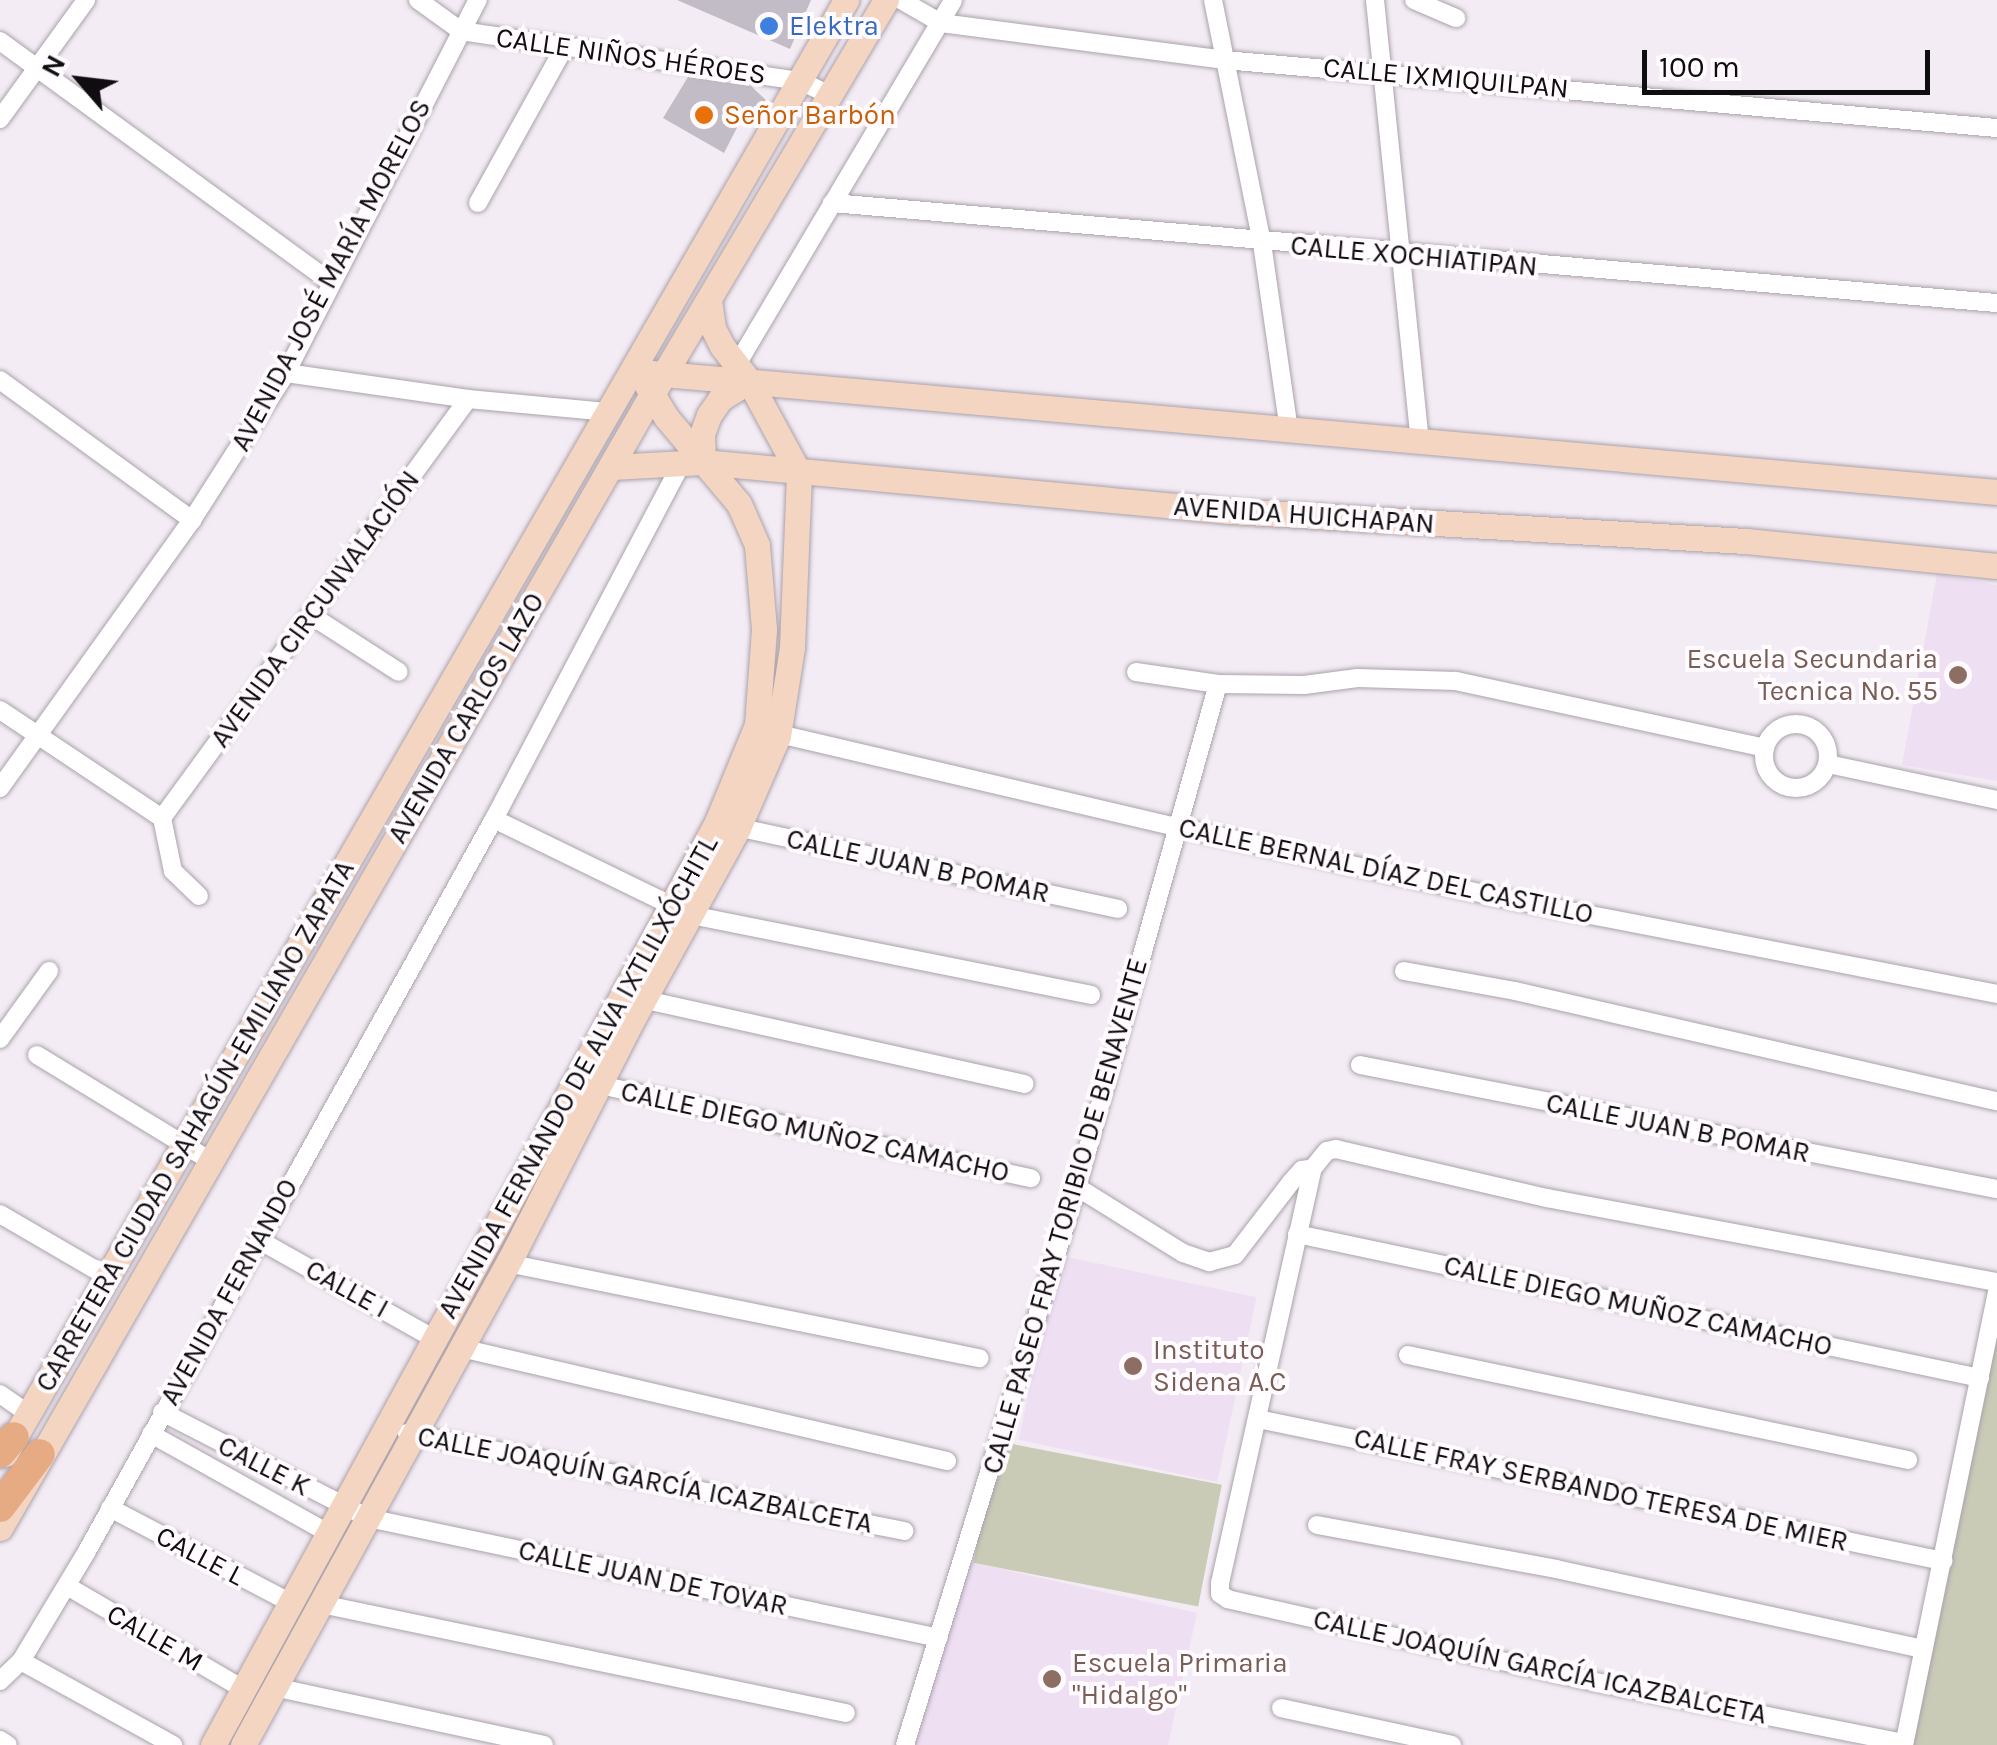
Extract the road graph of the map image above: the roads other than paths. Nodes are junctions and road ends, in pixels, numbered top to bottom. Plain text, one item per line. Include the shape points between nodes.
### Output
1 (86, 0) edge
2 (418, 0) edge
3 (478, 0) edge
4 (846, 0) edge
5 (886, 0) edge
6 (901, 0) edge
7 (953, 0) edge
8 (1214, 0) edge
9 (1375, 0) edge
10 (1414, 0) edge
11 (1456, 18) dead end
12 (938, 21) junction
13 (462, 31) junction
14 (0, 40) edge
15 (565, 46) junction
16 (1224, 60) junction
17 (36, 67) junction
18 (1379, 71) junction
19 (800, 81) junction
20 (830, 96) junction
21 (0, 118) edge
22 (1997, 128) edge
23 (832, 203) junction
24 (478, 204) dead end
25 (1262, 244) junction
26 (1400, 254) junction
27 (330, 282) junction
28 (709, 299) junction
29 (1997, 303) edge
30 (286, 372) junction
31 (734, 375) junction
32 (655, 378) junction
33 (0, 380) edge
34 (468, 399) junction
35 (610, 412) junction
36 (1289, 430) junction
37 (1420, 441) junction
38 (685, 462) junction
39 (621, 467) junction
40 (800, 473) junction
41 (1997, 492) edge
42 (192, 520) junction
43 (1997, 566) edge
44 (312, 616) junction
45 (399, 672) dead end
46 (1136, 672) dead end
47 (1218, 684) junction
48 (0, 710) edge
49 (768, 731) junction
50 (39, 737) junction
51 (1765, 748) junction
52 (1828, 764) junction
53 (0, 788) edge
54 (1997, 800) edge
55 (162, 818) junction
56 (494, 819) junction
57 (728, 825) junction
58 (1177, 828) junction
59 (199, 896) dead end
60 (1118, 910) dead end
61 (680, 911) junction
62 (49, 971) dead end
63 (1404, 971) dead end
64 (1997, 994) edge
65 (1090, 995) dead end
66 (633, 997) junction
67 (0, 1039) edge
68 (36, 1055) dead end
69 (1360, 1064) dead end
70 (1025, 1084) dead end
71 (600, 1085) junction
72 (1997, 1101) edge
73 (185, 1142) junction
74 (209, 1160) junction
75 (1313, 1168) junction
76 (1031, 1178) dead end
77 (1077, 1188) junction
78 (1997, 1189) edge
79 (0, 1214) edge
80 (1297, 1234) junction
81 (259, 1240) junction
82 (507, 1263) junction
83 (106, 1276) junction
84 (1997, 1282) edge
85 (1997, 1290) edge
86 (435, 1339) junction
87 (461, 1348) junction
88 (1408, 1354) dead end
89 (980, 1358) dead end
90 (1980, 1378) junction
91 (0, 1394) edge
92 (162, 1412) junction
93 (1258, 1419) junction
94 (388, 1425) junction
95 (151, 1434) junction
96 (413, 1435) junction
97 (22, 1443) edge
98 (1908, 1460) dead end
99 (947, 1461) dead end
100 (344, 1507) junction
101 (0, 1508) edge
102 (110, 1508) junction
103 (368, 1518) junction
104 (1318, 1525) dead end
105 (0, 1528) edge
106 (904, 1531) dead end
107 (330, 1534) junction
108 (1944, 1561) junction
109 (67, 1586) junction
110 (291, 1604) junction
111 (321, 1604) junction
112 (939, 1638) junction
113 (1923, 1650) junction
114 (21, 1661) junction
115 (0, 1681) edge
116 (274, 1688) junction
117 (243, 1689) junction
118 (1281, 1708) dead end
119 (846, 1714) dead end
120 (0, 1740) edge
121 (1904, 1744) edge
122 (8, 1745) edge
123 (173, 1745) edge
124 (214, 1745) edge
125 (243, 1745) edge
126 (544, 1745) edge
127 (905, 1745) edge
128 (1452, 1745) edge

1 - 17 street
2 - 13 street
3 - 13 street, AVENIDA JOSÉ MARÍA MORELOS
4 - 19 street, AVENIDA CARLOS LAZO
5 - 20 street, AVENIDA CARLOS LAZO
6 - 12 street, CALLE IXMIQUILPAN
7 - 12 street
8 - 16 street
9 - 18 street
10 - 11 street
12 - 16 street, CALLE IXMIQUILPAN
12 - 23 street
13 - 15 street, CALLE NIÑOS HÉROES
13 - 27 street, AVENIDA JOSÉ MARÍA MORELOS
14 - 17 street
15 - 19 street, CALLE NIÑOS HÉROES
15 - 24 street
16 - 18 street, CALLE IXMIQUILPAN
16 - 25 street
17 - 21 street
17 - 27 street
18 - 22 street, CALLE IXMIQUILPAN
18 - 26 street
19 - 20 street, CALLE NIÑOS HÉROES
19 - 32 street, AVENIDA CARLOS LAZO via 650,342
20 - 28 street, AVENIDA CARLOS LAZO
23 - 25 street, CALLE XOCHIATIPAN
23 - 31 street
25 - 26 street, CALLE XOCHIATIPAN
25 - 36 street
26 - 29 street, CALLE XOCHIATIPAN
26 - 37 street
27 - 30 street, AVENIDA JOSÉ MARÍA MORELOS
28 - 31 street via 713,328
28 - 32 street, AVENIDA CARLOS LAZO
30 - 34 street
30 - 42 street, AVENIDA JOSÉ MARÍA MORELOS
31 - 32 street
31 - 36 street
31 - 38 street
31 - 40 street
32 - 35 street, CARRETERA CIUDAD SAHAGÚN-EMILIANO ZAPATA
32 - 38 street, AVENIDA FERNANDO DE ALVA IXTLILXÓCHITL
32 - 39 street, AVENIDA CARLOS LAZO
33 - 42 street
34 - 35 street
34 - 44 street, AVENIDA CIRCUNVALACIÓN
35 - 73 street, CARRETERA CIUDAD SAHAGÚN-EMILIANO ZAPATA
36 - 37 street
37 - 41 street
38 - 39 street, AVENIDA HUICHAPAN
38 - 40 street, AVENIDA HUICHAPAN
38 - 49 street, AVENIDA FERNANDO DE ALVA IXTLILXÓCHITL via 739,504 757,545
38 - 56 street, AVENIDA FERNANDO
39 - 74 street, AVENIDA CARLOS LAZO
40 - 43 street, AVENIDA HUICHAPAN via 1398,524 1746,541
40 - 49 street, AVENIDA FERNANDO DE ALVA IXTLILXÓCHITL via 792,648
42 - 50 street, AVENIDA JOSÉ MARÍA MORELOS
44 - 45 street
44 - 55 street, AVENIDA CIRCUNVALACIÓN
46 - 47 street
47 - 51 street via 1456,682
47 - 58 street, CALLE PASEO FRAY TORIBIO DE BENAVENTE
48 - 50 street
49 - 57 street, AVENIDA FERNANDO DE ALVA IXTLILXÓCHITL
49 - 58 street, CALLE BERNAL DÍAZ DEL CASTILLO
50 - 53 street, AVENIDA JOSÉ MARÍA MORELOS
50 - 55 street
51 - 52 street via 1780,728 1804,724 1824,739
51 - 52 street via 1768,773 1788,788 1814,784
52 - 54 street
55 - 59 street via 174,871
56 - 61 street
56 - 81 street, AVENIDA FERNANDO
57 - 60 street, CALLE JUAN B POMAR
57 - 61 street, AVENIDA FERNANDO DE ALVA IXTLILXÓCHITL
58 - 64 street, CALLE BERNAL DÍAZ DEL CASTILLO
58 - 77 street, CALLE PASEO FRAY TORIBIO DE BENAVENTE
61 - 65 street
61 - 66 street, AVENIDA FERNANDO DE ALVA IXTLILXÓCHITL
62 - 67 street
63 - 72 street
66 - 70 street
66 - 71 street, AVENIDA FERNANDO DE ALVA IXTLILXÓCHITL
66 - 86 street, AVENIDA FERNANDO DE ALVA IXTLILXÓCHITL
68 - 73 street
69 - 78 street, CALLE JUAN B POMAR
71 - 76 street, CALLE DIEGO MUÑOZ CAMACHO
71 - 82 street, AVENIDA FERNANDO DE ALVA IXTLILXÓCHITL
73 - 74 street
73 - 83 street, CARRETERA CIUDAD SAHAGÚN-EMILIANO ZAPATA
74 - 97 street, AVENIDA CARLOS LAZO
75 - 77 street via 1292,1180 1235,1254 1209,1262 1183,1254
75 - 80 street
75 - 84 street via 1336,1149 1548,1198
77 - 112 street, CALLE PASEO FRAY TORIBIO DE BENAVENTE
79 - 83 street
80 - 90 street, CALLE DIEGO MUÑOZ CAMACHO
80 - 93 street
81 - 86 street, CALLE I
81 - 92 street, AVENIDA FERNANDO
82 - 87 street, AVENIDA FERNANDO DE ALVA IXTLILXÓCHITL
82 - 89 street
83 - 97 street, CARRETERA CIUDAD SAHAGÚN-EMILIANO ZAPATA
85 - 90 street
86 - 94 street, AVENIDA FERNANDO DE ALVA IXTLILXÓCHITL
87 - 96 street, AVENIDA FERNANDO DE ALVA IXTLILXÓCHITL
87 - 99 street
88 - 98 street
90 - 108 street
91 - 97 street
92 - 95 street, AVENIDA FERNANDO
92 - 100 street, CALLE K
93 - 108 street, CALLE FRAY SERBANDO TERESA DE MIER
93 - 121 street, CALLE JOAQUÍN GARCÍA ICAZBALCETA via 1220,1594 1586,1680
94 - 96 street, CALLE JOAQUÍN GARCÍA ICAZBALCETA
94 - 100 street, AVENIDA FERNANDO DE ALVA IXTLILXÓCHITL
95 - 102 street, AVENIDA FERNANDO
95 - 107 street
96 - 103 street, AVENIDA FERNANDO DE ALVA IXTLILXÓCHITL
96 - 106 street, CALLE JOAQUÍN GARCÍA ICAZBALCETA
97 - 101 main road
97 - 105 street, CARRETERA CIUDAD SAHAGÚN-EMILIANO ZAPATA
100 - 103 street, CALLE K
100 - 107 street, AVENIDA FERNANDO DE ALVA IXTLILXÓCHITL
102 - 109 street, AVENIDA FERNANDO
102 - 110 street, CALLE L
103 - 111 street, AVENIDA FERNANDO DE ALVA IXTLILXÓCHITL
103 - 112 street, CALLE JUAN DE TOVAR
104 - 113 street via 1556,1569
107 - 110 street, AVENIDA FERNANDO DE ALVA IXTLILXÓCHITL
108 - 113 street
109 - 114 street, AVENIDA FERNANDO
109 - 117 street, CALLE M
110 - 117 street, AVENIDA FERNANDO DE ALVA IXTLILXÓCHITL
111 - 116 street, AVENIDA FERNANDO DE ALVA IXTLILXÓCHITL
111 - 119 street
112 - 127 street, CALLE PASEO FRAY TORIBIO DE BENAVENTE
113 - 121 street
114 - 115 street, AVENIDA FERNANDO
114 - 123 street
116 - 125 street, AVENIDA FERNANDO DE ALVA IXTLILXÓCHITL
116 - 126 street
117 - 124 street, AVENIDA FERNANDO DE ALVA IXTLILXÓCHITL
118 - 128 street
120 - 122 street

